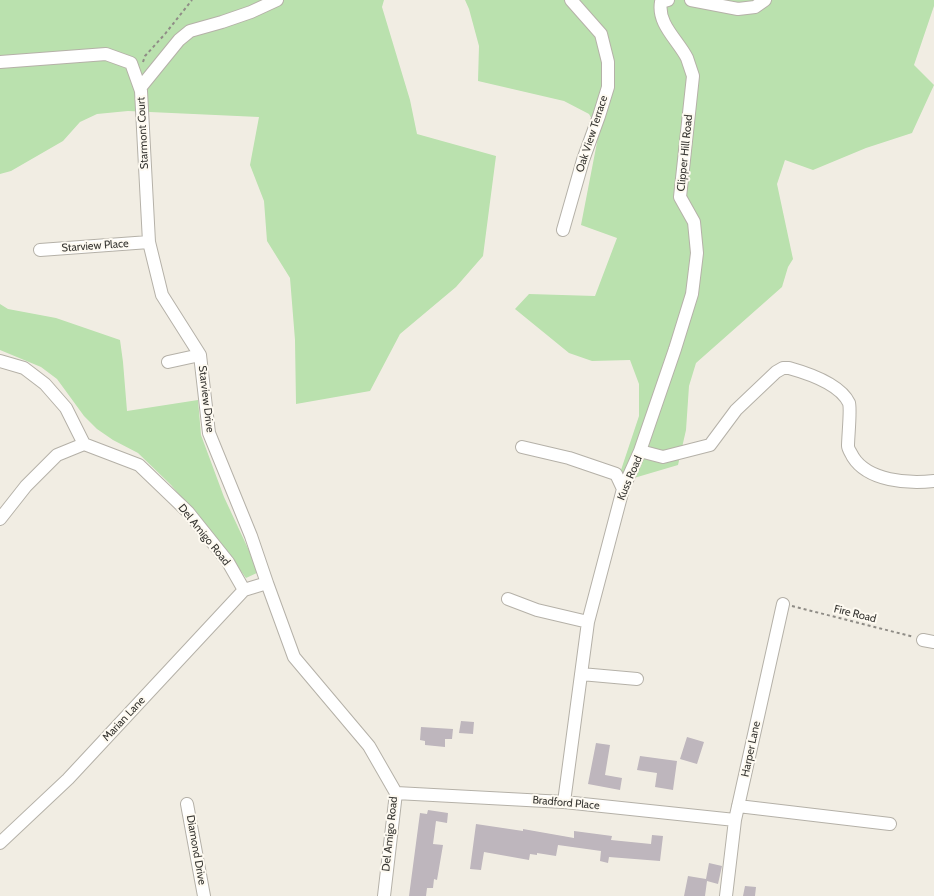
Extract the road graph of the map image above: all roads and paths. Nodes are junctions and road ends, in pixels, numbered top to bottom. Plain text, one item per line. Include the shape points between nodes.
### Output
1 (192, 0) edge
2 (277, 0) edge
3 (571, 0) edge
4 (691, 0) edge
5 (764, 0) edge
6 (662, 1) edge
7 (0, 62) edge
8 (138, 83) junction
9 (562, 230) dead end
10 (149, 242) junction
11 (40, 250) dead end
12 (200, 355) junction
13 (0, 361) edge
14 (168, 362) dead end
15 (84, 444) junction
16 (522, 447) dead end
17 (640, 451) junction
18 (934, 481) edge
19 (623, 489) junction
20 (0, 519) edge
21 (267, 583) junction
22 (244, 590) junction
23 (508, 599) dead end
24 (783, 604) joint
25 (588, 622) junction
26 (928, 641) edge
27 (581, 674) junction
28 (637, 679) dead end
29 (396, 793) junction
30 (564, 802) junction
31 (187, 804) dead end
32 (738, 806) junction
33 (735, 820) junction
34 (890, 824) dead end
35 (0, 843) edge
36 (204, 896) edge
37 (384, 896) edge
38 (726, 896) edge

1 - 8 path via 145,56
2 - 8 street via 251,12 190,31
3 - 9 street, Oak View Terrace via 601,34 608,62 608,87
4 - 5 street via 738,9 755,7
6 - 17 street, Clipper Hill Road via 660,8 664,23 686,57 693,76 680,197 694,222 697,253 692,294
7 - 8 street, Starmont Court via 106,54 131,63
8 - 10 street, Starmont Court via 141,91
10 - 11 street, Starview Place
10 - 12 street, Starview Drive via 162,295
12 - 14 street
12 - 21 street, Starview Drive via 208,434 251,536
13 - 15 street via 24,368 45,384 66,408
15 - 20 street via 57,455 26,486
15 - 22 street, Del Amigo Road via 139,465 188,512 228,562
16 - 19 street via 569,458 616,474
17 - 18 street, Kuss Road via 663,457 710,445 736,410 776,372 789,368 830,384 841,392 849,404 848,448 863,469 892,479
17 - 19 street, Kuss Road
19 - 25 street, Kuss Road
21 - 22 street
21 - 29 street, Del Amigo Road via 294,657 369,746
22 - 35 street, Marian Lane via 68,779
23 - 25 street via 537,610
24 - 26 path, Fire Road
24 - 32 street, Harper Lane
25 - 27 street, Kuss Road
27 - 28 street
27 - 30 street, Kuss Road
29 - 30 street, Bradford Place
29 - 37 street, Del Amigo Road
30 - 33 street, Bradford Place
31 - 36 street, Diamond Drive
32 - 33 street, Harper Lane
32 - 34 street
33 - 38 street, Harper Lane

